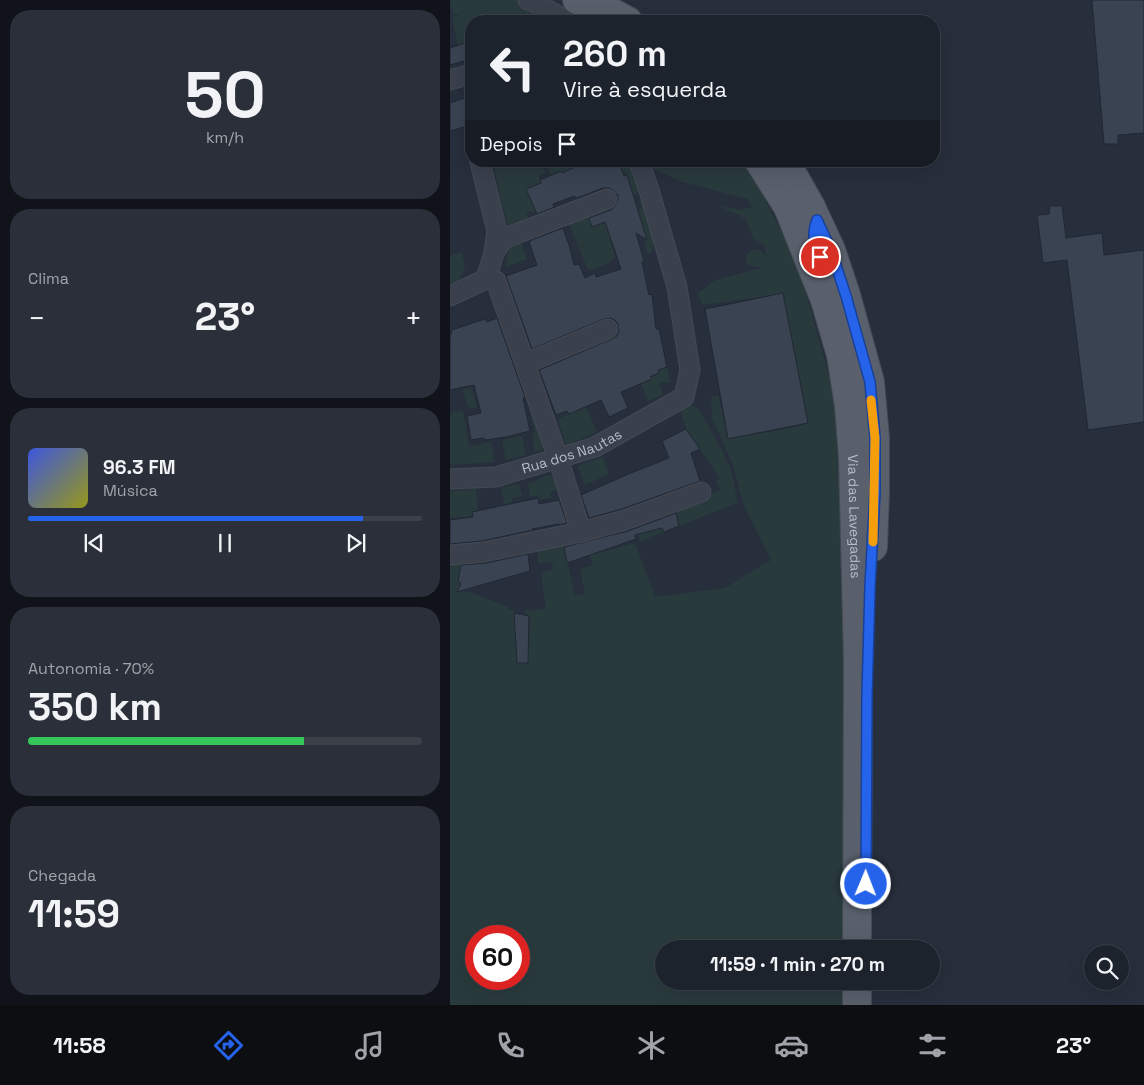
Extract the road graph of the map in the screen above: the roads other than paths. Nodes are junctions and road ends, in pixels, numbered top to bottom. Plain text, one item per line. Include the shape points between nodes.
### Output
1 (528, 0) edge
2 (575, 0) edge
3 (613, 0) edge
4 (556, 15) edge
5 (599, 15) edge
6 (617, 15) edge
7 (638, 15) edge
8 (465, 76) edge
9 (450, 80) edge
10 (482, 167) edge
11 (641, 167) edge
12 (763, 167) edge
13 (774, 167) edge
14 (788, 167) edge
15 (607, 199) dead end
16 (817, 220) junction
17 (494, 253) junction
18 (486, 280) junction
19 (450, 296) edge
20 (608, 330) dead end
21 (527, 370) junction
22 (851, 429) junction
23 (558, 458) junction
24 (450, 479) edge
25 (701, 492) dead end
26 (580, 532) junction
27 (450, 555) edge
28 (857, 940) edge
29 (866, 940) edge
30 (857, 990) edge
31 (866, 990) edge
32 (857, 1005) edge
33 (866, 1005) edge

1 - 4 street
2 - 5 main road
2 - 6 main road via 602,7
3 - 7 main road
8 - 9 street
10 - 17 street via 497,231
11 - 23 street, Rua dos Nautas via 676,287 690,370 684,397 595,448
12 - 22 main road, Via das Lavegadas via 788,207 825,300 841,355
13 - 16 main road via 803,215
14 - 16 main road, Via das Lavegadas
15 - 17 street via 502,239
16 - 22 main road via 814,240 842,316 855,375
16 - 29 main road, Via das Lavegadas via 843,286 870,382 875,438 867,695
17 - 18 street
18 - 19 street
18 - 21 street via 496,281
20 - 21 street via 531,361
21 - 23 street
22 - 28 main road, Via das Lavegadas via 858,662
23 - 24 street, Rua dos Nautas via 496,477
23 - 26 street
25 - 26 street via 625,520
26 - 27 street via 484,552
30 - 32 main road
31 - 33 main road

